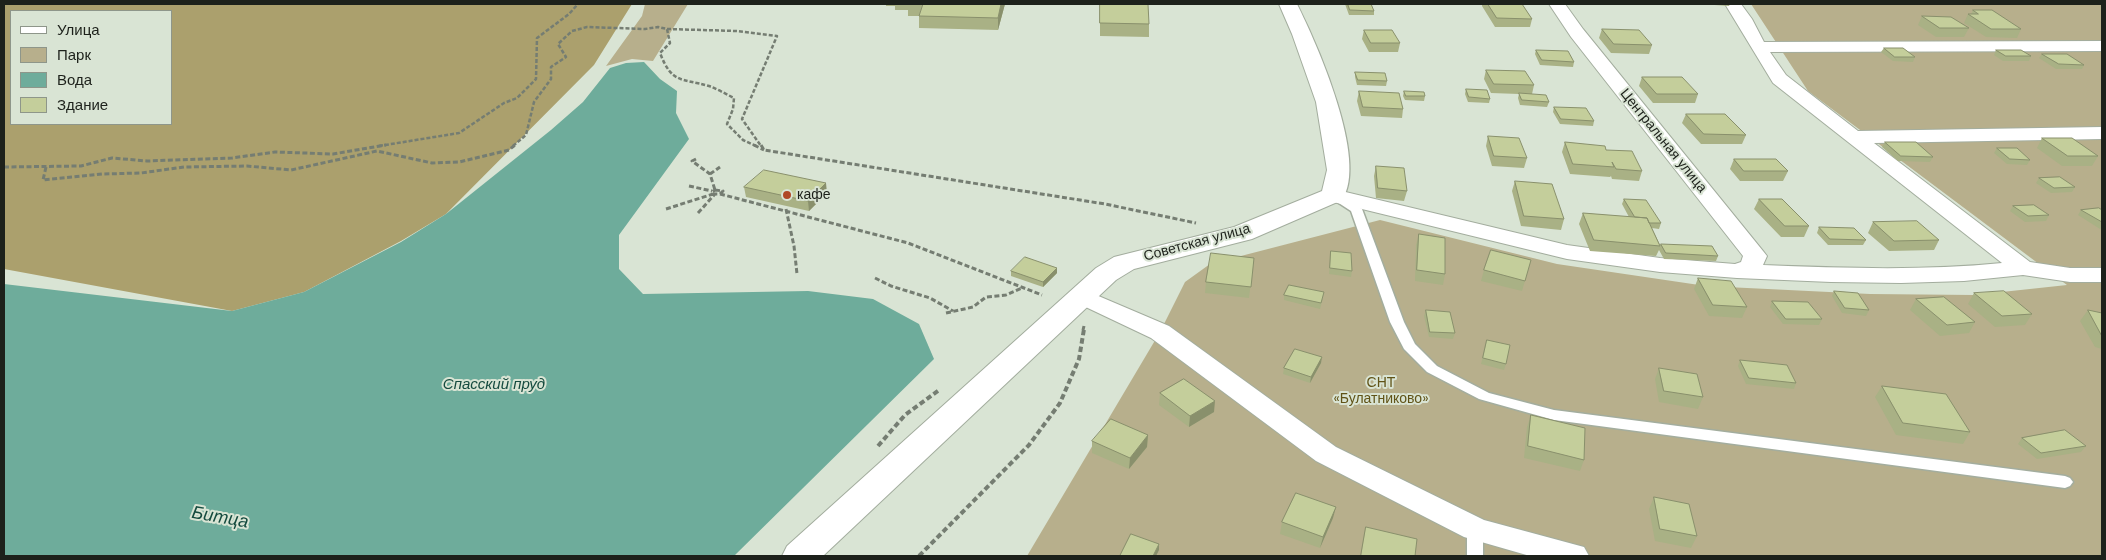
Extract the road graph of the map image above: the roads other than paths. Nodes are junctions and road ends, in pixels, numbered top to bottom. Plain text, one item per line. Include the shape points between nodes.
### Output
1 (1288, 4) edge
2 (1557, 4) edge
3 (1733, 4) edge
4 (2102, 46) edge
5 (1758, 47) junction
6 (2102, 133) edge
7 (1853, 137) junction
8 (1332, 195) junction
9 (2023, 268) junction
10 (1737, 271) junction
11 (2070, 275) junction
12 (2102, 275) edge
13 (2102, 290) edge
14 (1082, 296) junction
15 (2065, 482) dead end
16 (1475, 543) edge
17 (800, 556) edge
18 (1573, 556) edge

1 - 8 street via 1327,102 1339,170
2 - 10 street, Центральная улица via 1577,34 1755,256 1751,266
3 - 5 street
4 - 5 street
5 - 7 street via 1779,79
6 - 7 street
7 - 9 street
8 - 10 street via 1567,252 1660,265
8 - 14 street, Советская улица via 1243,233 1124,263
8 - 15 lane via 1356,210 1409,346 1432,369 1484,396 1554,415
9 - 10 street via 1900,276
9 - 11 street
11 - 12 street
11 - 13 street
14 - 16 street via 1160,332 1326,454
14 - 17 street, Советская улица
16 - 18 street

